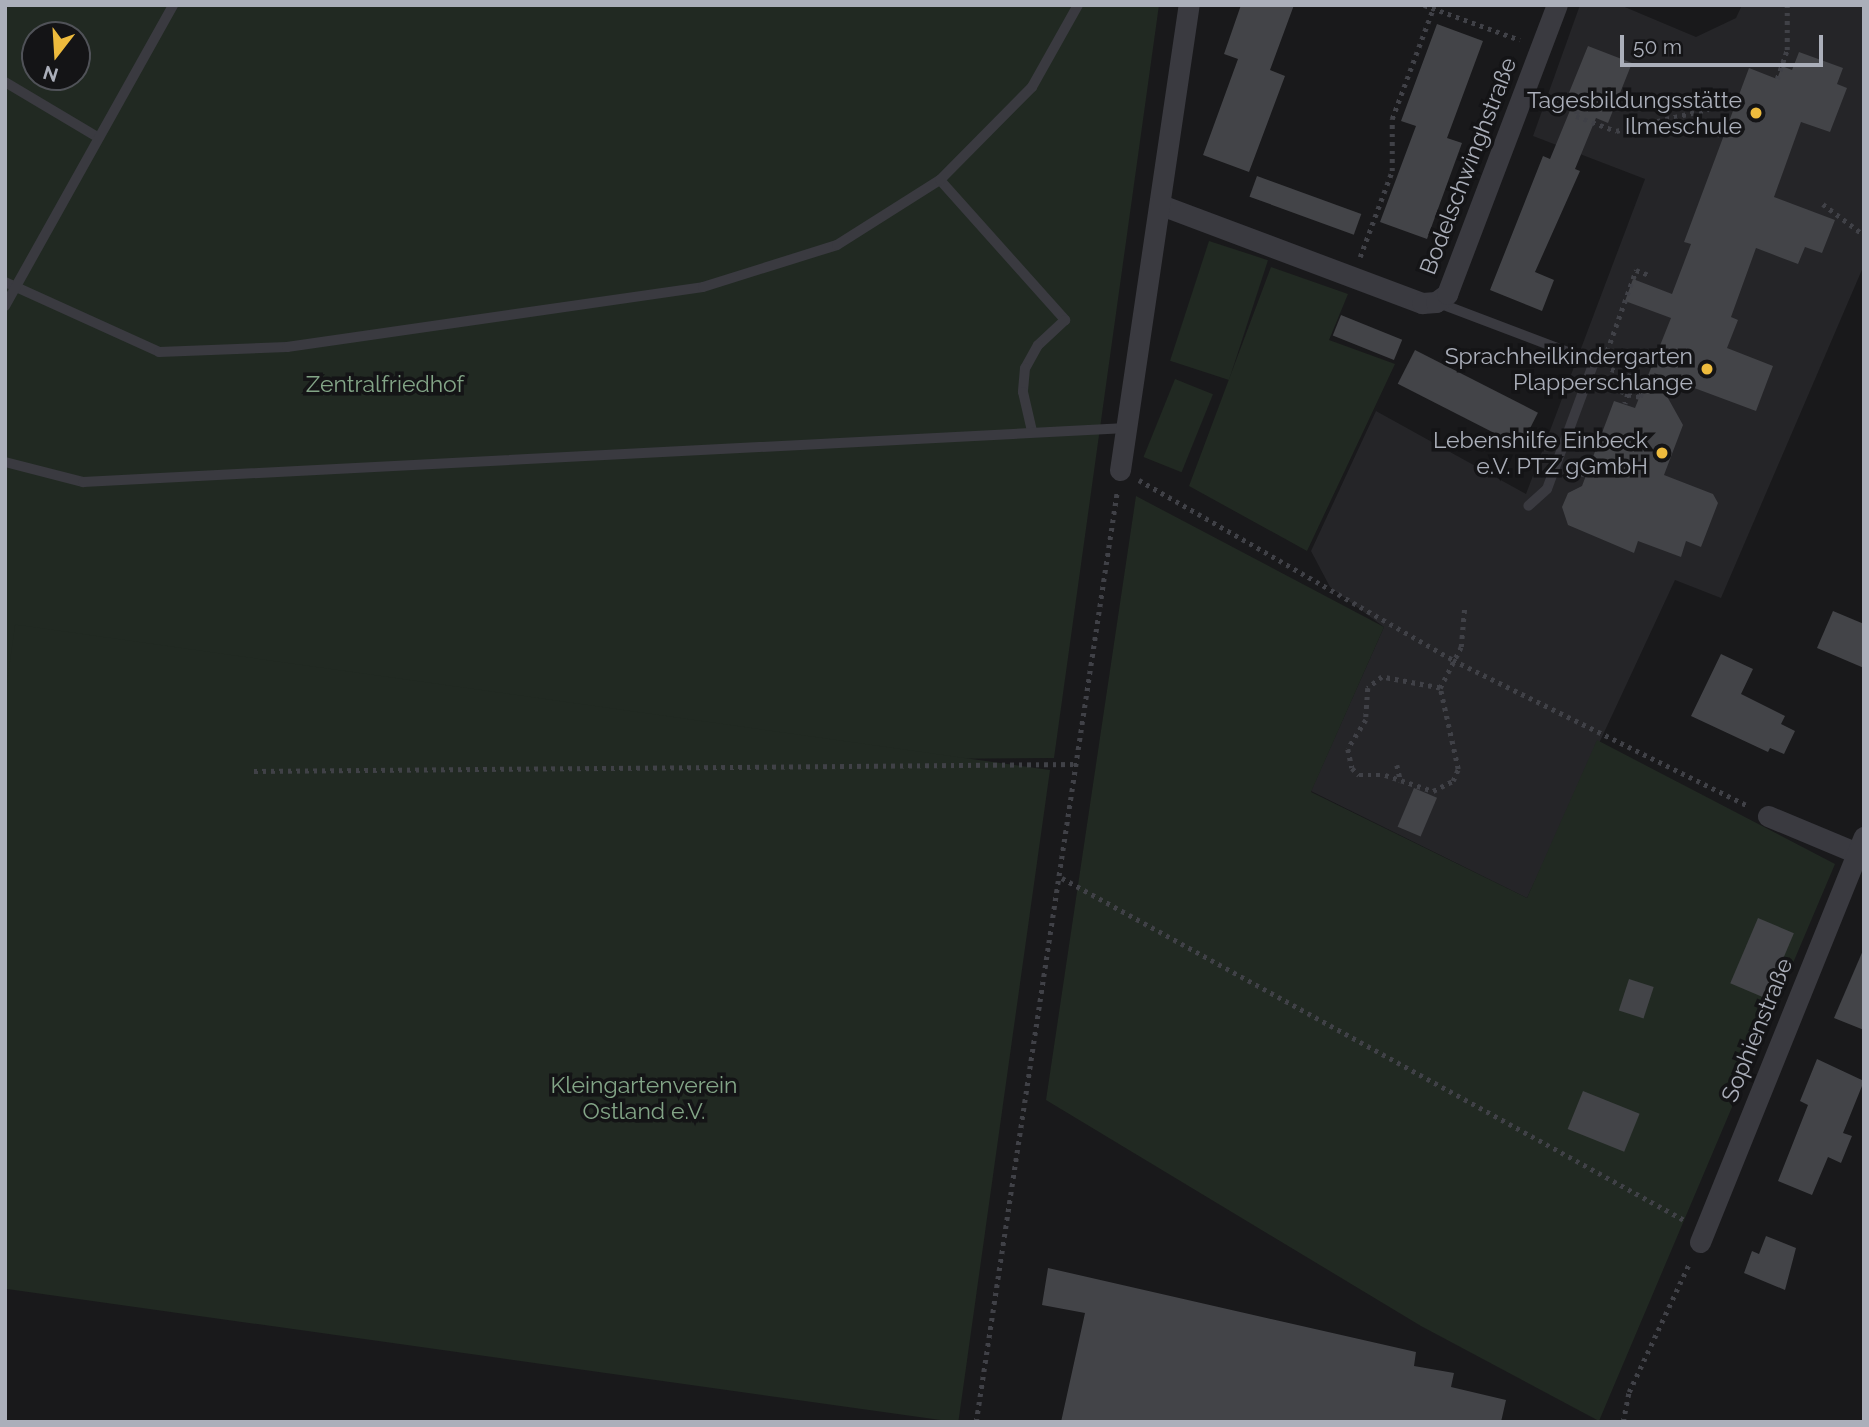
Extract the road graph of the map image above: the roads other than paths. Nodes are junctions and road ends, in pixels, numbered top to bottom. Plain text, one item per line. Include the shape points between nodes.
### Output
1 (173, 5) edge
2 (1078, 5) edge
3 (1189, 5) edge
4 (1557, 5) edge
5 (5, 82) edge
6 (99, 138) junction
7 (940, 180) junction
8 (1161, 205) junction
9 (10, 285) edge
10 (1436, 302) junction
11 (5, 306) edge
12 (1127, 428) junction
13 (1031, 430) junction
14 (5, 462) edge
15 (1120, 470) road end
16 (1528, 506) dead end
17 (1768, 816) road end
18 (1861, 849) edge
19 (1702, 1237) road end

1 - 6 lane
2 - 7 lane via 1032,87
3 - 8 street
4 - 10 street, Bodelschwinghstraße via 1447,295
5 - 6 lane
6 - 9 lane
7 - 9 lane via 837,245 703,287 287,347 159,352
7 - 13 lane via 1065,320 1038,345 1025,368 1023,392
8 - 10 street, Bodelschwinghstraße via 1422,303
8 - 12 street
9 - 11 lane
10 - 16 lane via 1598,364 1546,489
12 - 13 lane
12 - 15 street
13 - 14 lane via 96,482
17 - 18 street
18 - 19 street, Sophienstraße

